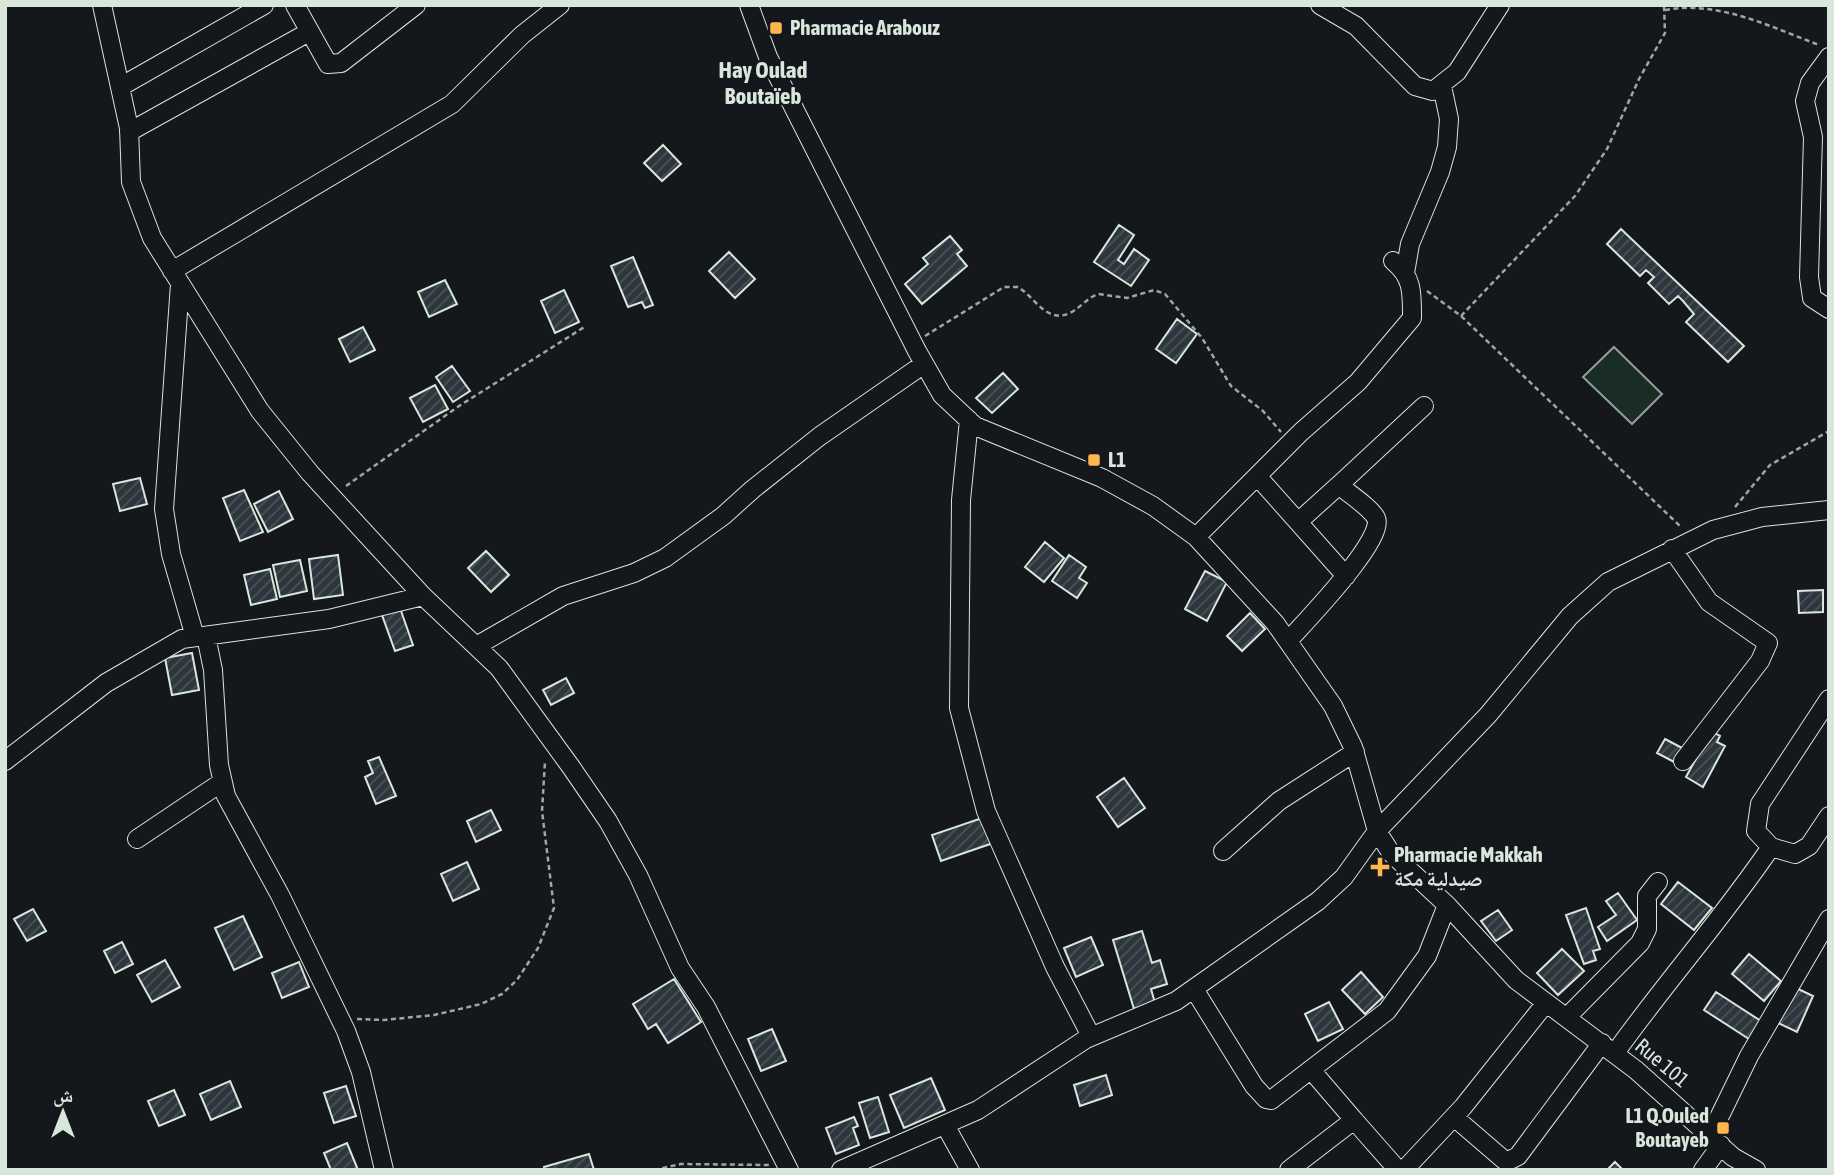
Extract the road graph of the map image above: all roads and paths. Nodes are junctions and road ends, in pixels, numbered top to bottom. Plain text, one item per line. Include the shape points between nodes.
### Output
1 (102, 5) edge
2 (264, 5) edge
3 (295, 5) edge
4 (416, 5) edge
5 (560, 5) edge
6 (749, 5) edge
7 (1320, 5) edge
8 (1500, 5) edge
9 (1664, 5) edge
10 (1665, 10) junction
11 (309, 32) junction
12 (1829, 48) edge
13 (1829, 57) edge
14 (1442, 86) junction
15 (120, 87) junction
16 (129, 132) junction
17 (1403, 273) junction
18 (176, 278) junction
19 (1829, 309) edge
20 (1461, 316) junction
21 (586, 326) dead end
22 (913, 344) junction
23 (924, 365) junction
24 (1424, 406) dead end
25 (969, 420) junction
26 (1829, 431) edge
27 (1280, 452) junction
28 (1258, 477) junction
29 (1339, 485) junction
30 (332, 496) junction
31 (1829, 510) edge
32 (1298, 522) junction
33 (1713, 530) junction
34 (1196, 537) junction
35 (1693, 539) junction
36 (1672, 549) junction
37 (1346, 576) junction
38 (423, 596) junction
39 (201, 636) junction
40 (1288, 641) junction
41 (478, 645) junction
42 (1829, 699) edge
43 (549, 737) junction
44 (1355, 752) junction
45 (5, 761) edge
46 (1683, 761) dead end
47 (222, 782) junction
48 (1829, 816) edge
49 (1377, 831) junction
50 (137, 839) dead end
51 (1771, 847) junction
52 (1223, 851) dead end
53 (1658, 882) dead end
54 (1447, 905) junction
55 (1829, 919) edge
56 (1194, 989) junction
57 (1541, 999) junction
58 (1567, 1017) junction
59 (340, 1018) junction
60 (1091, 1037) junction
61 (1608, 1048) junction
62 (1312, 1071) junction
63 (1454, 1117) junction
64 (1354, 1120) junction
65 (945, 1125) junction
66 (1725, 1151) edge
67 (760, 1165) junction
68 (787, 1166) edge
69 (384, 1170) edge
70 (654, 1170) edge
71 (755, 1170) edge
72 (841, 1170) edge
73 (970, 1170) edge
74 (1289, 1170) edge
75 (1398, 1170) edge
76 (1404, 1170) edge
77 (1703, 1170) edge
78 (1756, 1170) edge

1 - 15 street
2 - 15 street
3 - 11 street
4 - 11 street via 341,63 328,64
5 - 18 street via 522,35 452,104
6 - 22 street via 768,57
7 - 14 street via 1356,26 1415,86 1433,91
8 - 14 street via 1457,72
9 - 10 path
10 - 12 path via 1704,8 1780,28
10 - 20 path via 1665,33 1607,149 1575,196
11 - 16 street
13 - 19 street via 1810,83 1805,101 1813,137 1810,288 1812,298
14 - 17 street via 1449,119 1447,147
15 - 16 street
16 - 18 street via 131,182 152,238
17 - 20 path
17 - 27 street via 1412,318 1358,382
18 - 30 street via 260,411
18 - 39 street via 164,509 171,554
20 - 35 path
21 - 30 path
22 - 23 street
22 - 27 path via 1004,287 1018,287 1040,308 1060,316 1098,294 1127,298 1159,291 1181,309 1231,386 1277,425 1282,434
23 - 25 street via 942,395
23 - 41 street via 820,436 665,558 563,596
24 - 29 street
25 - 34 street via 1003,439 1102,478
25 - 60 street via 961,500 959,708 986,811
26 - 33 path via 1770,465
27 - 28 street
28 - 32 street
28 - 34 street
29 - 32 street
29 - 37 street via 1376,518 1377,526
30 - 38 street
31 - 33 street via 1762,517
32 - 37 street
33 - 35 street
34 - 40 street
35 - 36 street
36 - 46 street via 1709,602 1768,643 1760,661
36 - 49 street via 1630,569 1587,598 1488,715
37 - 40 street
38 - 39 street via 329,620
38 - 41 street
39 - 45 street via 170,644 106,683
39 - 47 street via 214,670
40 - 44 street via 1333,706
41 - 43 street
42 - 51 street via 1760,804 1756,831
43 - 59 path via 541,793 554,908 538,948 517,981 481,1004 435,1015
43 - 68 street via 608,821 638,875 680,968 706,1007
44 - 49 street
44 - 52 street via 1279,801
47 - 50 street
47 - 59 street
48 - 51 street via 1800,852 1788,854
49 - 54 street, Rue 101 via 1391,853
49 - 56 street via 1333,889
51 - 61 street via 1730,907
53 - 58 street via 1647,896 1647,929 1640,943
54 - 57 street, Rue 101 via 1504,968
54 - 62 street via 1427,956 1387,1012
55 - 66 street via 1749,1056
56 - 60 street
56 - 62 street via 1266,1099 1279,1096
57 - 58 street, Rue 101
57 - 63 street
58 - 61 street, Rue 101
59 - 69 street via 361,1072
60 - 65 street via 978,1110
61 - 63 street via 1510,1160 1504,1160
61 - 66 street, Rue 101
62 - 64 street
63 - 76 street
64 - 74 street
64 - 75 street
65 - 72 street
65 - 73 street
66 - 77 street
66 - 78 street, Rue 101
67 - 68 path
67 - 70 path via 700,1163
67 - 71 path

